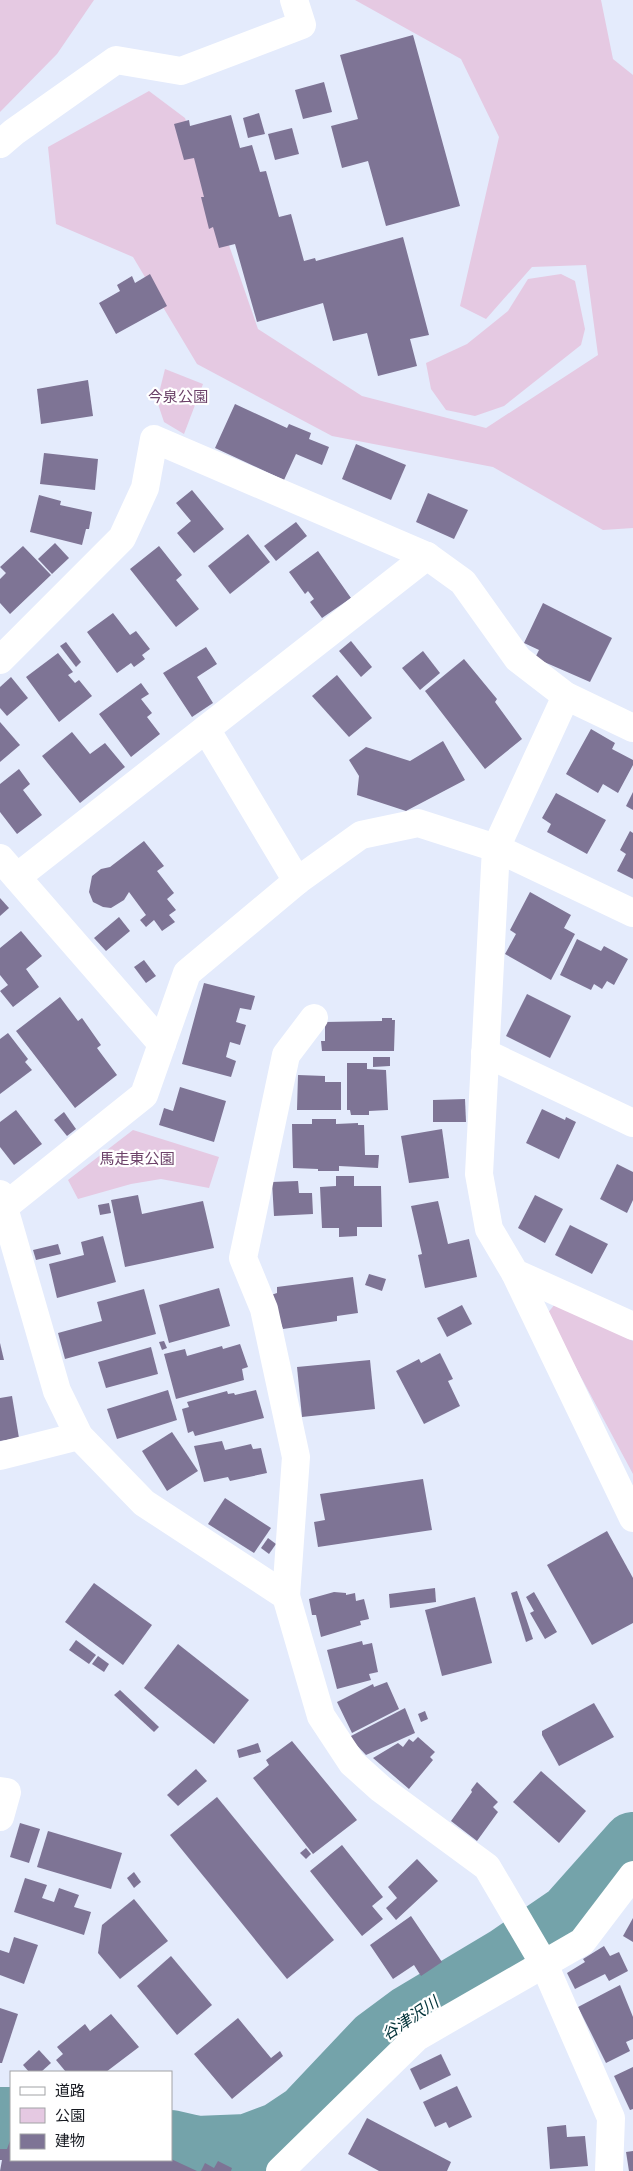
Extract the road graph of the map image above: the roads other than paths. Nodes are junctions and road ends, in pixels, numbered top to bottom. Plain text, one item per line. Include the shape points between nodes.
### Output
1 (294, 0) edge
2 (0, 144) edge
3 (428, 556) junction
4 (0, 660) edge
5 (566, 696) junction
6 (633, 728) edge
7 (206, 729) junction
8 (496, 848) junction
9 (8, 868) edge
10 (297, 881) junction
11 (633, 913) edge
12 (314, 1018) dead end
13 (162, 1044) junction
14 (486, 1053) junction
15 (633, 1123) edge
16 (2, 1200) edge
17 (515, 1274) junction
18 (633, 1326) edge
19 (79, 1436) junction
20 (0, 1456) edge
21 (633, 1518) edge
22 (286, 1596) junction
23 (0, 1791) edge
24 (0, 1816) edge
25 (633, 1875) edge
26 (544, 1964) junction
27 (280, 2171) edge
28 (609, 2171) edge

1 - 2 street via 302,25 180,71 116,60
3 - 4 street via 154,439 145,488 122,538
3 - 5 street via 463,582 518,659
3 - 7 street
5 - 6 street
5 - 8 street
7 - 9 street
7 - 10 street
8 - 10 street via 418,823 361,835
8 - 11 street
8 - 14 street
9 - 13 street
10 - 13 street via 187,973
12 - 22 street via 286,1055 243,1258 264,1309 296,1457
13 - 16 street via 144,1095
14 - 15 street
14 - 17 street via 479,1174 489,1229
16 - 19 street via 57,1391
17 - 18 street
17 - 21 street
19 - 20 street
19 - 22 street via 144,1503
22 - 26 street via 321,1716 352,1763 486,1867
23 - 24 street via 7,1792
25 - 26 street via 582,1942
26 - 27 street via 417,2037
26 - 28 street via 611,2118

